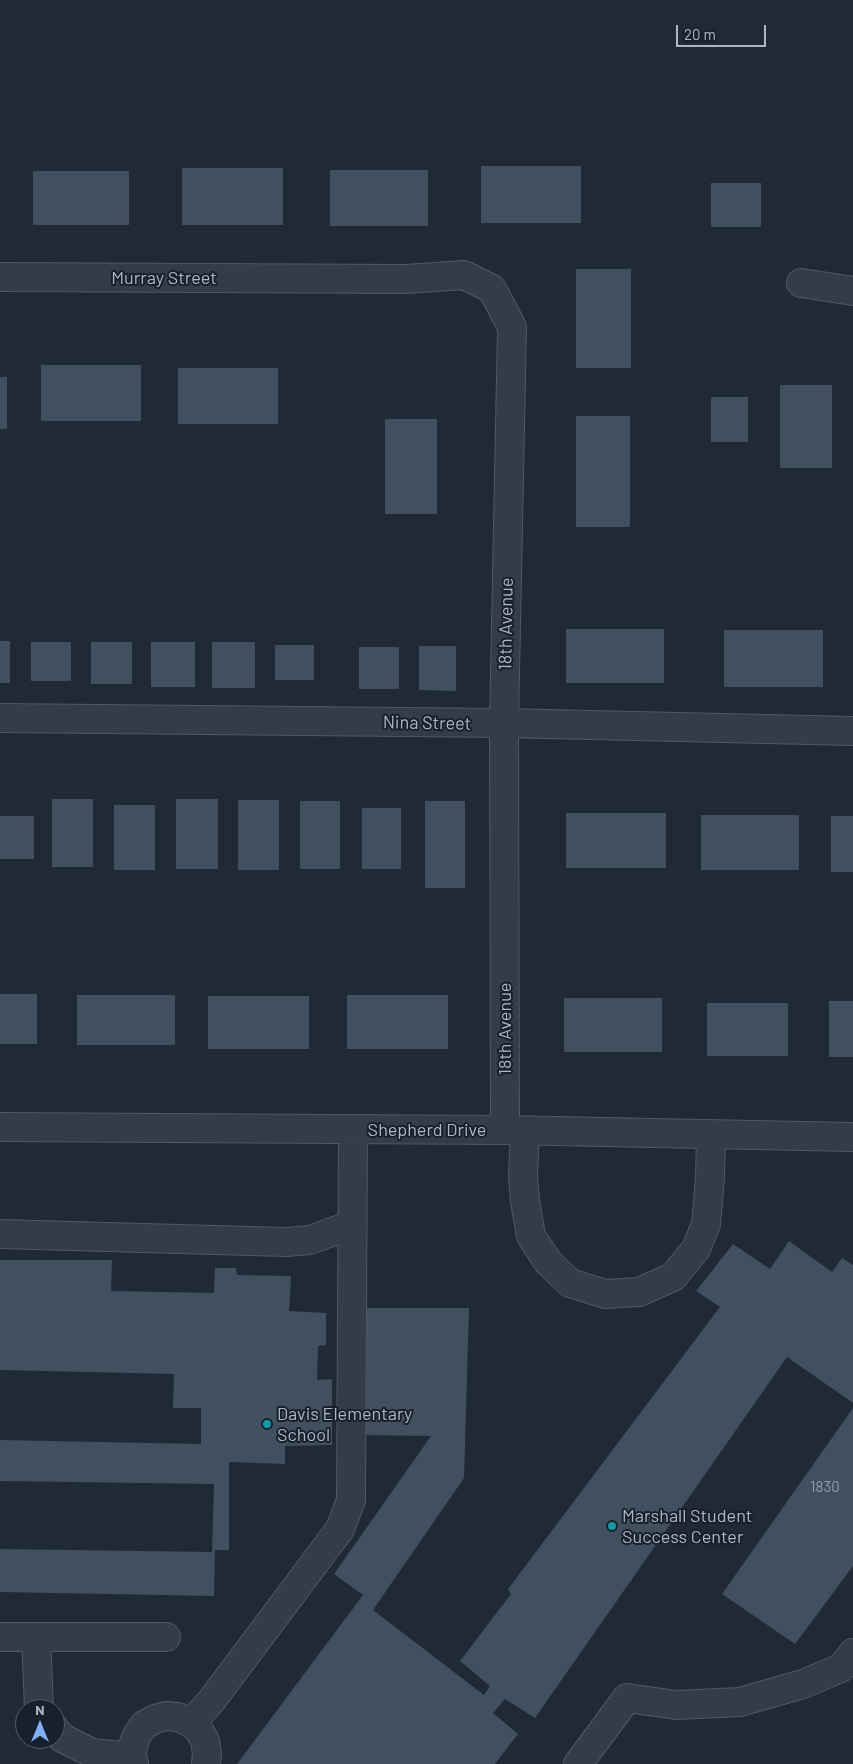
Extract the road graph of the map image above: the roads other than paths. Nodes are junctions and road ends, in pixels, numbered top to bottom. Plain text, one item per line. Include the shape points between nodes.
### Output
1 (0, 277) edge
2 (329, 278) joint
3 (801, 283) dead end
4 (853, 291) edge
5 (0, 718) edge
6 (504, 724) junction
7 (853, 731) edge
8 (0, 1127) edge
9 (353, 1129) junction
10 (515, 1130) junction
11 (711, 1134) junction
12 (853, 1137) edge
13 (351, 1224) junction
14 (0, 1234) edge
15 (0, 1637) edge
16 (36, 1637) junction
17 (166, 1637) dead end
18 (853, 1653) edge
19 (39, 1699) edge
20 (191, 1723) junction
21 (65, 1740) edge
22 (133, 1761) edge
23 (206, 1764) edge
24 (578, 1764) edge

1 - 2 street, Murray Street
2 - 6 street, 18th Avenue via 464,274 492,289 512,327
3 - 4 street
5 - 6 street, Nina Street
6 - 7 street, Nina Street
6 - 10 street, 18th Avenue
8 - 9 street, Shepherd Drive
9 - 10 street, Shepherd Drive
9 - 13 street
10 - 11 street, Shepherd Drive
10 - 11 street, 18th Avenue via 531,1236 548,1262 570,1283 605,1294 638,1292 672,1277 696,1249 706,1224
11 - 12 street, Shepherd Drive
13 - 14 street via 310,1240 286,1242
13 - 20 street via 351,1500 340,1528 212,1700
15 - 16 street
16 - 17 street
16 - 19 street
18 - 24 street via 841,1668 803,1684 740,1702 676,1705 627,1698
20 - 22 street via 166,1716 144,1725 133,1746
20 - 23 street via 205,1741
21 - 22 street via 92,1753

